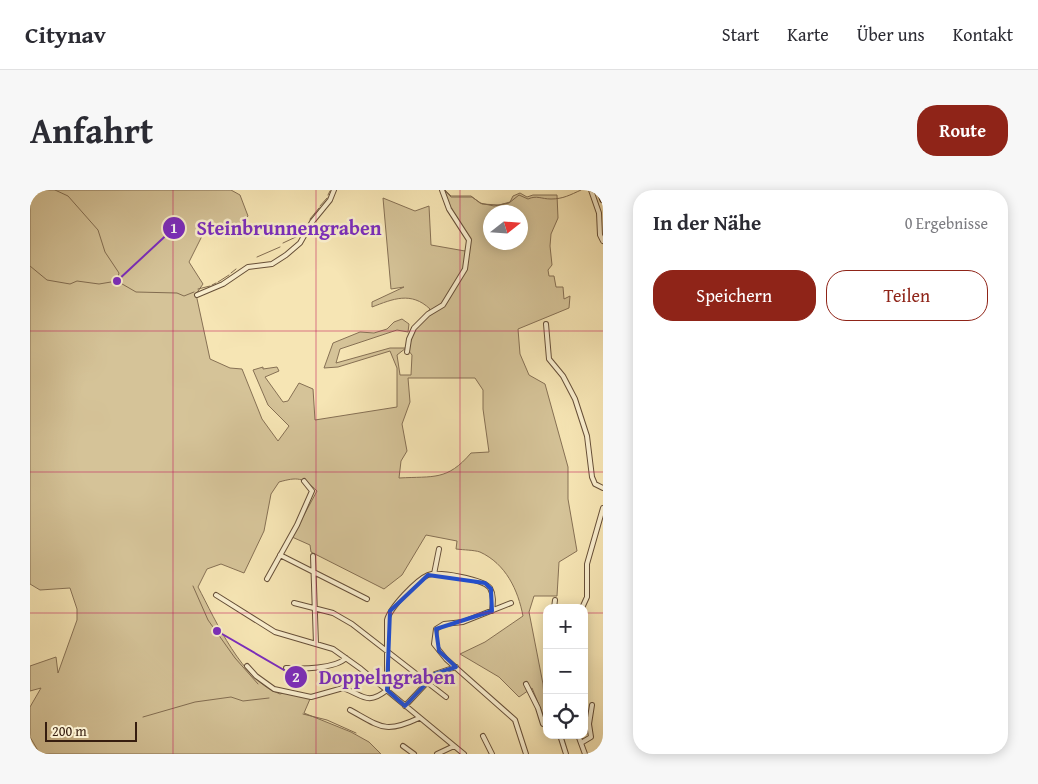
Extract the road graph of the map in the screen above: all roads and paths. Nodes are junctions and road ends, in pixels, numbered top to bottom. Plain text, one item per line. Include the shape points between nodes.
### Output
1 (334, 190) edge
2 (442, 190) edge
3 (591, 190) edge
4 (602, 195) edge
5 (596, 202) junction
6 (603, 241) edge
7 (466, 251) junction
8 (460, 252) dead end
9 (197, 295) dead end
10 (450, 296) junction
11 (444, 297) dead end
12 (546, 324) dead end
13 (407, 352) dead end
14 (304, 481) dead end
15 (603, 488) edge
16 (603, 508) edge
17 (439, 549) dead end
18 (280, 555) junction
19 (313, 556) dead end
20 (314, 573) junction
21 (434, 574) junction
22 (267, 579) dead end
23 (216, 595) dead end
24 (367, 600) dead end
25 (555, 600) dead end
26 (294, 603) dead end
27 (511, 603) dead end
28 (554, 604) edge
29 (584, 604) edge
30 (316, 608) junction
31 (492, 610) junction
32 (428, 641) dead end
33 (316, 644) junction
34 (434, 644) junction
35 (388, 652) junction
36 (346, 658) junction
37 (247, 666) dead end
38 (456, 667) junction
39 (286, 668) dead end
40 (426, 682) junction
41 (526, 684) dead end
42 (387, 690) junction
43 (446, 697) dead end
44 (592, 705) dead end
45 (405, 706) junction
46 (350, 710) dead end
47 (419, 718) junction
48 (543, 724) edge
49 (483, 736) dead end
50 (561, 739) edge
51 (580, 739) edge
52 (581, 742) junction
53 (403, 746) dead end
54 (454, 746) junction
55 (414, 754) edge
56 (437, 754) edge
57 (464, 754) edge
58 (492, 754) edge
59 (526, 754) edge
60 (566, 754) edge
61 (585, 754) edge

1 - 9 street via 300,243 286,255 272,264 248,267 223,284
2 - 7 street via 469,240
3 - 5 street
4 - 5 street
5 - 6 street
7 - 8 street
7 - 10 street via 465,269
10 - 11 street
10 - 13 street via 444,305 428,314 414,328
12 - 15 street via 549,359 575,399 588,442 592,477 595,484
14 - 18 street via 312,491 298,525
16 - 29 street via 587,564 587,597
17 - 21 street
18 - 20 street
18 - 22 street
19 - 20 street
20 - 24 street
20 - 30 street
21 - 31 street via 485,583 490,589
21 - 35 street via 423,578 390,611 387,620
23 - 33 street via 275,632
25 - 28 street
26 - 30 street
27 - 31 street
30 - 33 street
30 - 35 street via 352,624
31 - 34 street via 463,622 444,624 436,629
32 - 34 street
33 - 36 street via 333,649
34 - 38 street
35 - 40 street
35 - 42 street
36 - 39 street via 341,663
36 - 42 street
37 - 42 street via 274,689 311,697 343,688 373,699
38 - 40 street via 435,674
38 - 59 street via 514,720
40 - 43 street
40 - 45 street
41 - 48 street
42 - 45 street
44 - 52 street via 589,724 592,737
45 - 47 street
46 - 47 street via 388,728 397,728
47 - 54 street
49 - 58 street
50 - 60 street
51 - 52 street
52 - 61 street
53 - 55 street
54 - 56 street
54 - 57 street

